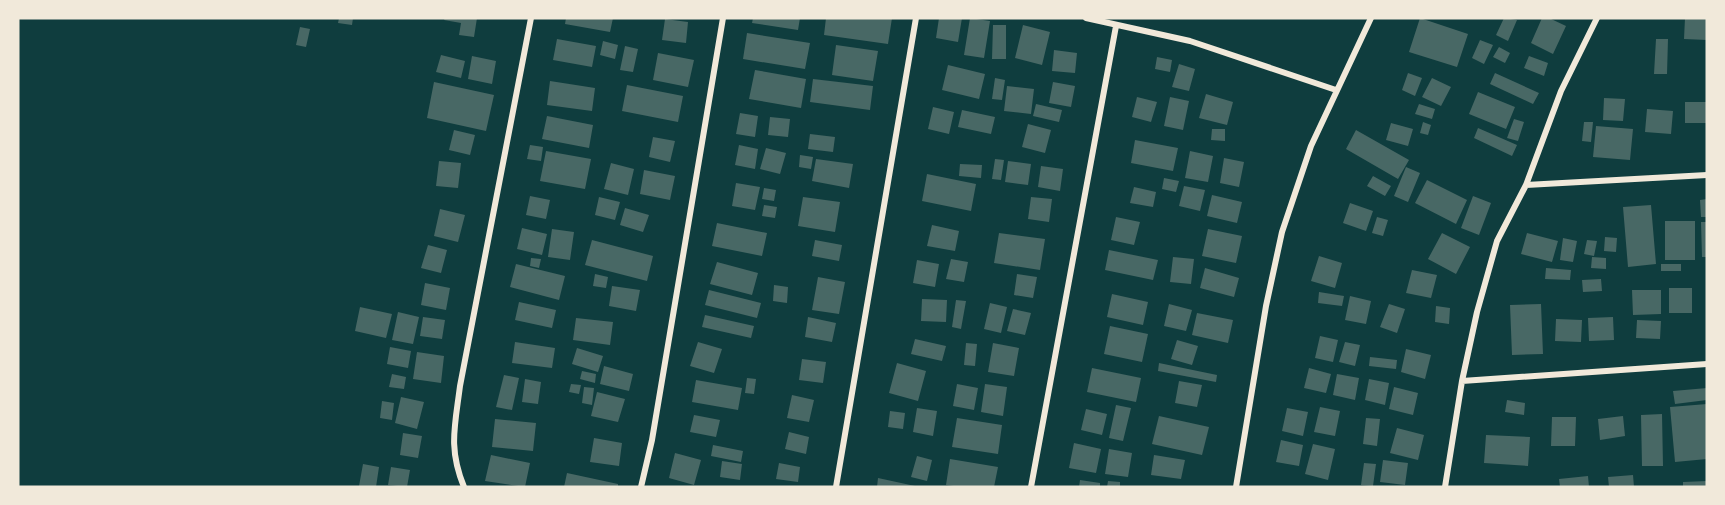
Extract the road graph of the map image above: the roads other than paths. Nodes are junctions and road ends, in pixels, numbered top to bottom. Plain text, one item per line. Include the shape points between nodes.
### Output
1 (531, 18) edge
2 (723, 18) edge
3 (916, 18) edge
4 (1086, 18) edge
5 (1371, 18) edge
6 (1597, 18) edge
7 (1116, 26) junction
8 (1336, 90) junction
9 (1707, 175) edge
10 (1526, 185) junction
11 (1707, 364) edge
12 (1461, 381) junction
13 (464, 487) edge
14 (641, 487) edge
15 (836, 487) edge
16 (1031, 487) edge
17 (1236, 487) edge
18 (1445, 487) edge

1 - 13 street via 460,386 453,445 456,469
2 - 14 street
3 - 15 street
4 - 7 street
5 - 8 street
6 - 10 street via 1561,91
7 - 8 street via 1190,41
7 - 16 street
8 - 17 street via 1311,146 1282,232
9 - 10 street
10 - 12 street via 1497,241
11 - 12 street
12 - 18 street

